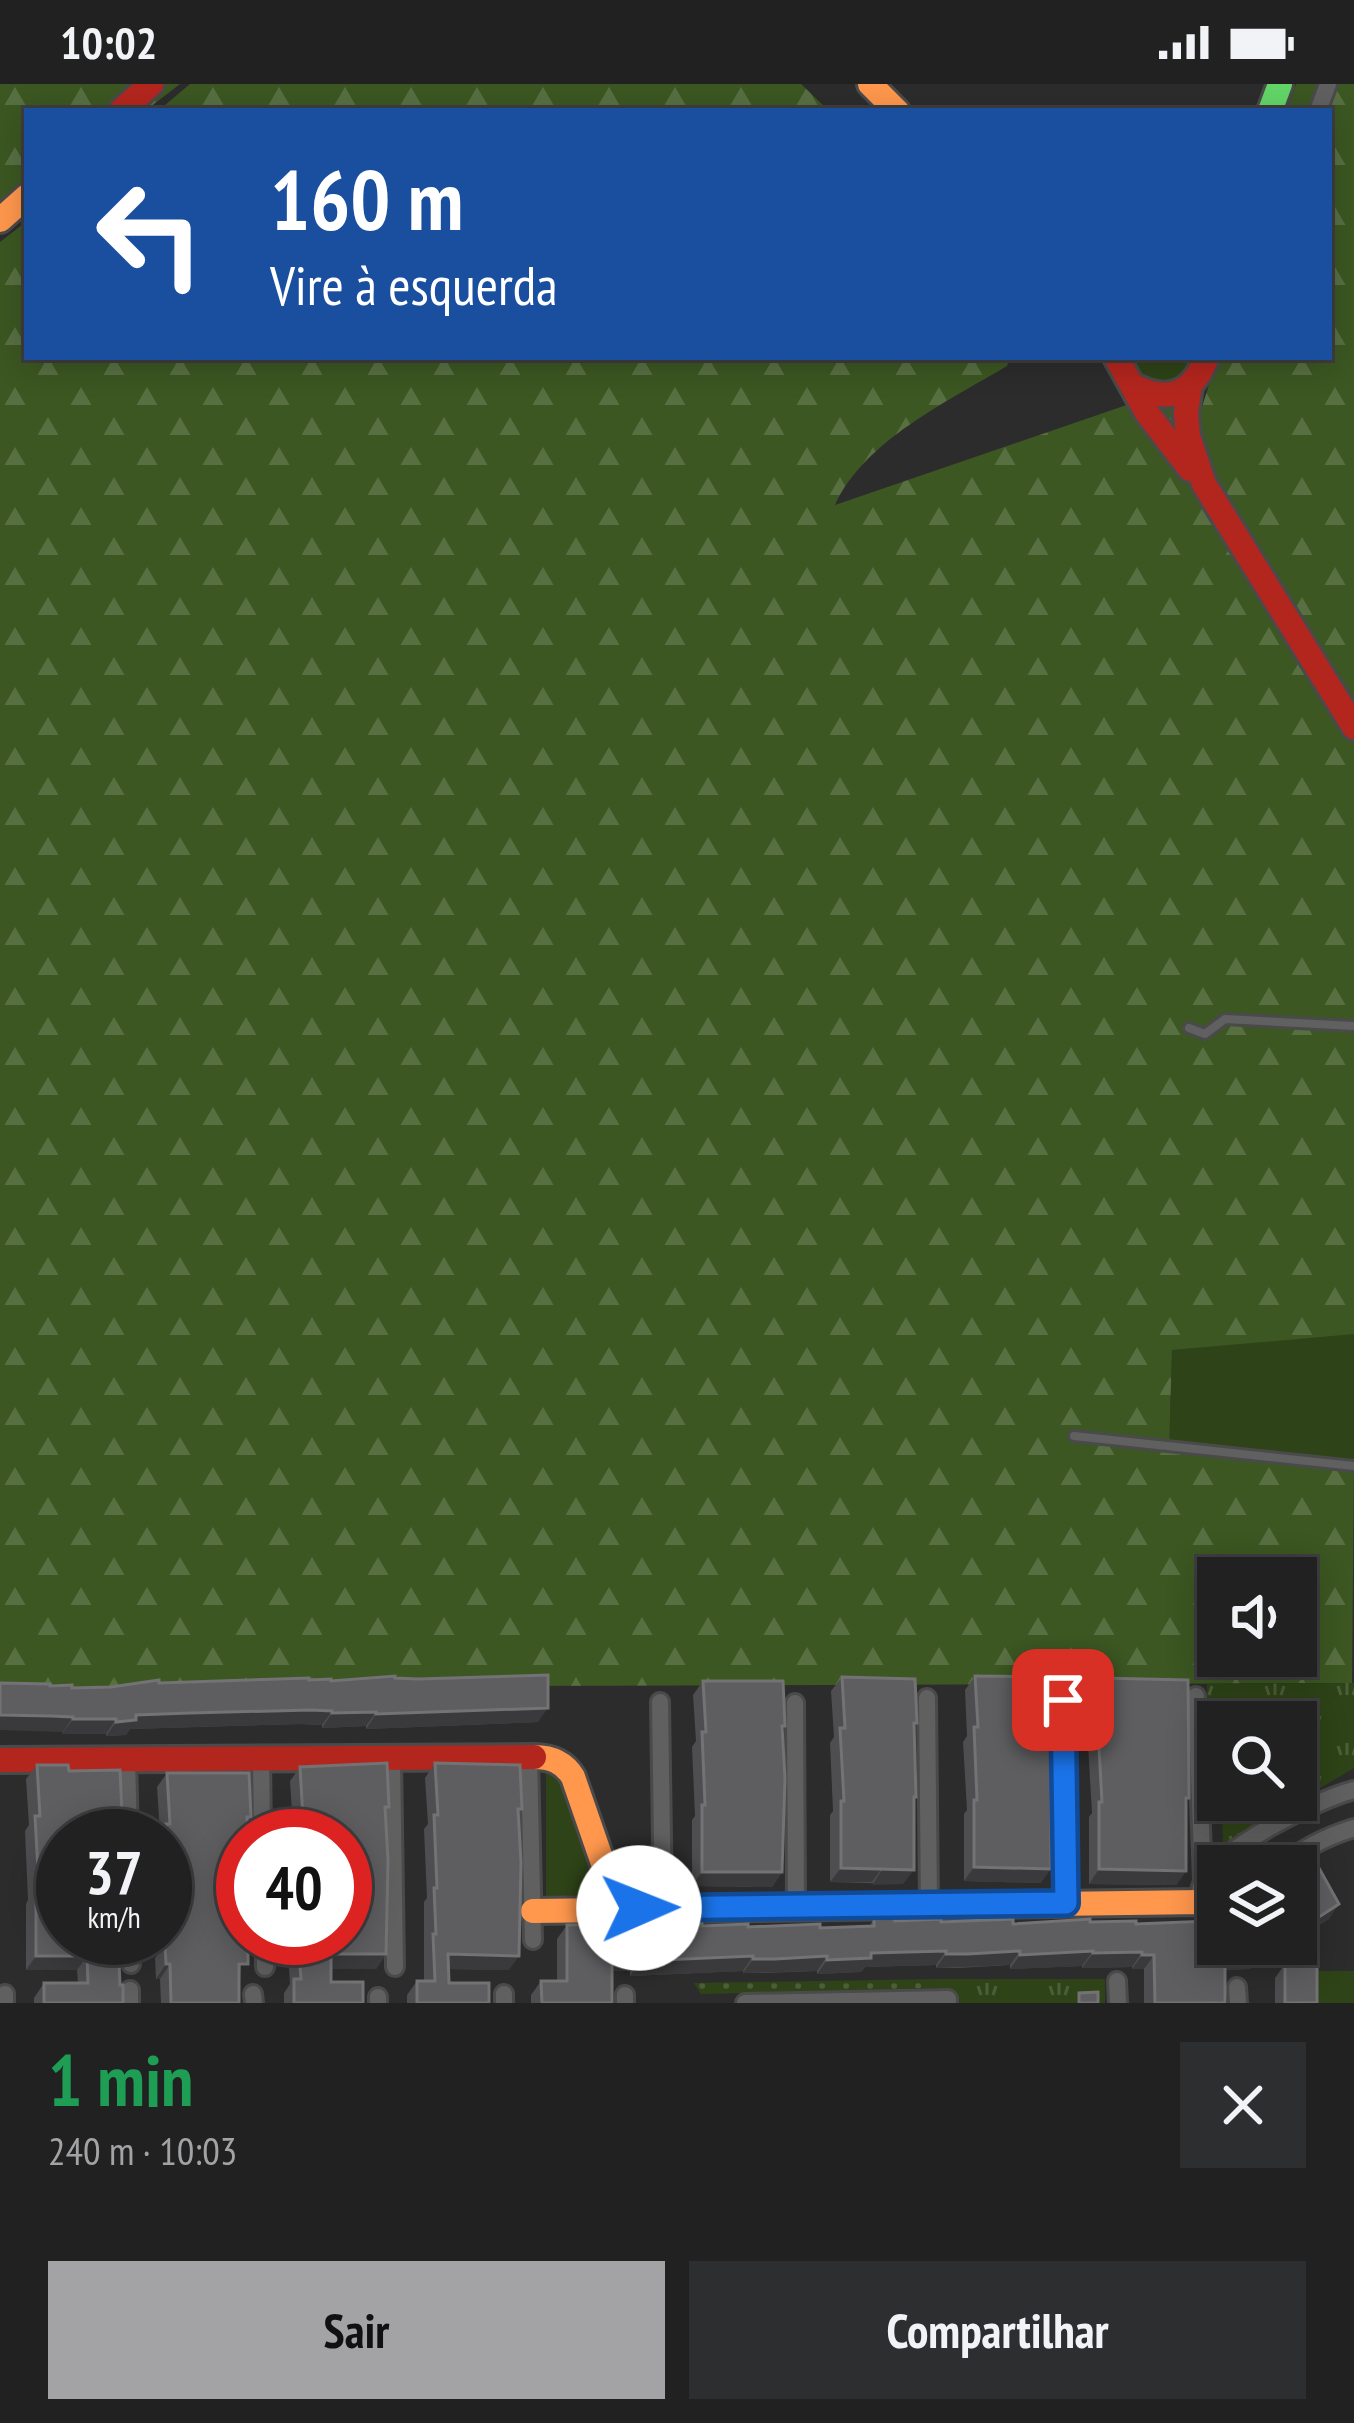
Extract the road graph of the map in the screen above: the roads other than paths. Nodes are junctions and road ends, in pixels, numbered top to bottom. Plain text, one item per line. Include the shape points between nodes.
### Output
1 (151, 84) edge
2 (870, 84) edge
3 (124, 108) edge
4 (894, 108) edge
5 (24, 199) edge
6 (0, 220) edge
7 (1206, 360) edge
8 (1118, 366) edge
9 (1190, 386) junction
10 (1204, 484) junction
11 (1354, 727) edge
12 (1354, 1026) edge
13 (1189, 1028) dead end
14 (1074, 1436) dead end
15 (1354, 1466) edge
16 (1196, 1696) dead end
17 (927, 1698) dead end
18 (1063, 1700) dead end
19 (660, 1702) dead end
20 (794, 1702) dead end
21 (392, 1756) junction
22 (530, 1756) junction
23 (261, 1758) junction
24 (127, 1759) junction
25 (0, 1760) edge
26 (1354, 1790) edge
27 (128, 1809) edge
28 (262, 1809) edge
29 (1354, 1828) edge
30 (1205, 1845) edge
31 (1243, 1845) edge
32 (1314, 1845) edge
33 (1197, 1898) edge
34 (1066, 1903) junction
35 (929, 1904) junction
36 (796, 1906) junction
37 (663, 1907) junction
38 (615, 1908) junction
39 (532, 1911) junction
40 (533, 1940) dead end
41 (395, 1967) dead end
42 (1118, 1981) dead end
43 (745, 2003) edge
44 (948, 2003) edge
45 (1118, 2003) edge

1 - 3 street
2 - 4 street
5 - 6 street
7 - 9 street
8 - 9 street via 1156,396
8 - 10 street
9 - 10 street via 1187,442
10 - 11 street
12 - 13 lane via 1226,1019 1205,1034
14 - 15 lane
16 - 30 street
17 - 35 street
18 - 34 street
19 - 37 street
20 - 36 street
21 - 22 street
21 - 23 street
21 - 41 street
22 - 38 street via 556,1759 573,1777
22 - 39 street
23 - 24 street
23 - 28 street
24 - 25 street
24 - 27 street
26 - 31 street
29 - 32 street
33 - 34 street
34 - 35 street
35 - 36 street
36 - 37 street
37 - 38 street
38 - 39 street
39 - 40 street
42 - 45 street
43 - 44 street

